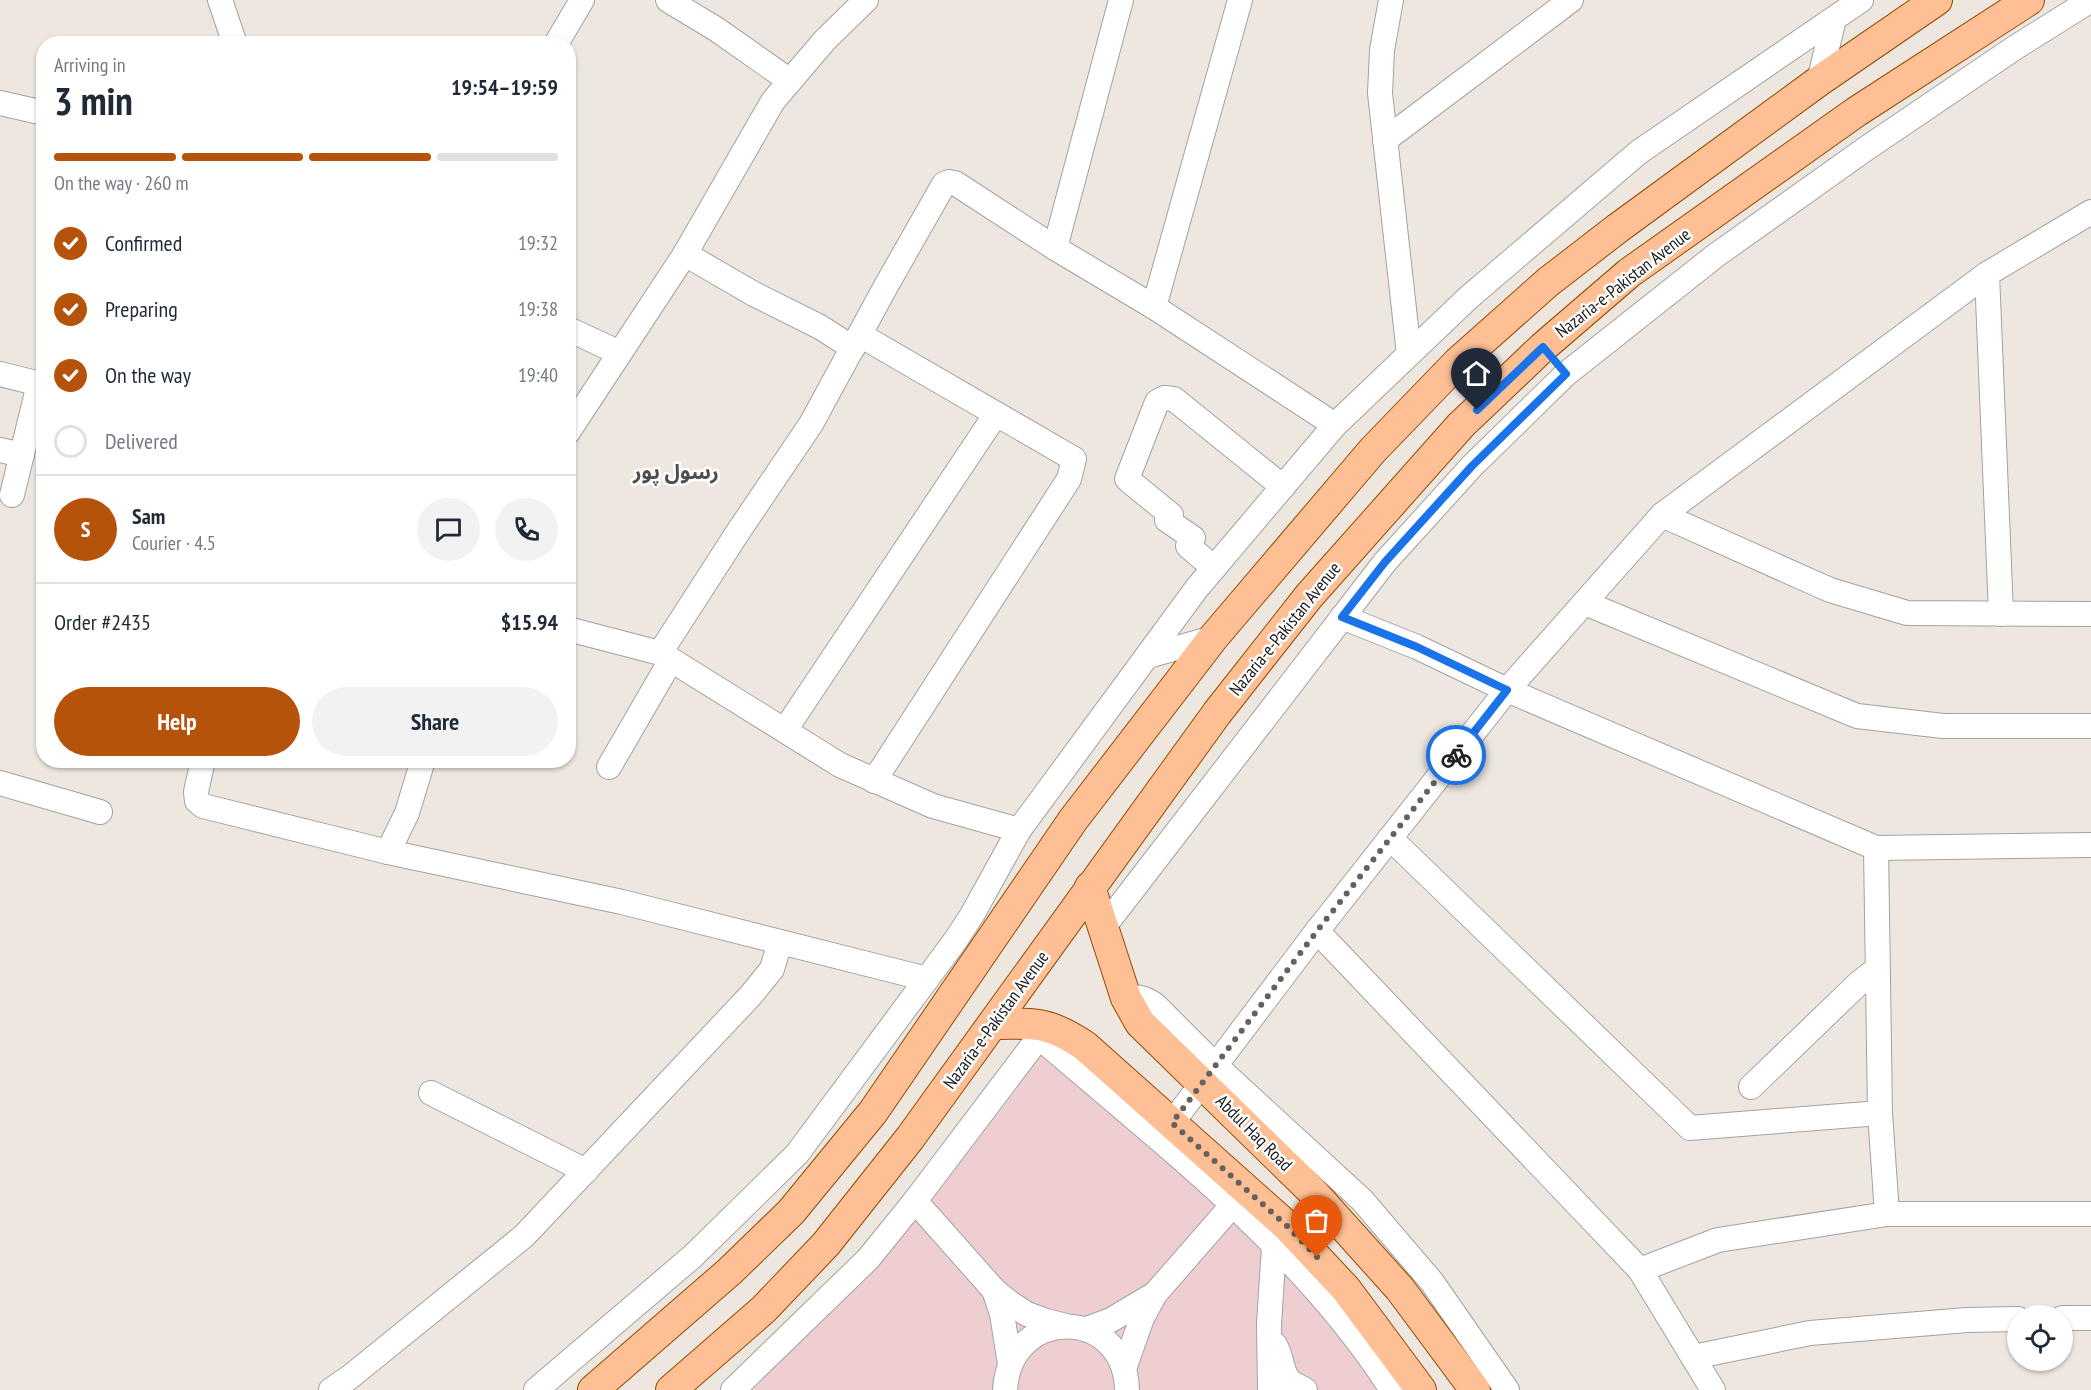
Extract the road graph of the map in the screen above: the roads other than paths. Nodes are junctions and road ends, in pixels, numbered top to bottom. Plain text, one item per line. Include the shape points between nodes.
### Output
1 (220, 0) edge
2 (582, 0) edge
3 (668, 0) edge
4 (866, 0) edge
5 (1121, 0) edge
6 (1240, 0) edge
7 (1391, 0) edge
8 (1570, 0) edge
9 (1937, 0) edge
10 (2029, 0) edge
11 (2091, 0) edge
12 (1857, 1) edge
13 (1834, 19) junction
14 (232, 36) edge
15 (561, 36) edge
16 (790, 81) junction
17 (1819, 81) junction
18 (0, 103) edge
19 (36, 111) edge
20 (1385, 140) junction
21 (2091, 212) edge
22 (1055, 248) junction
23 (686, 254) junction
24 (1987, 274) junction
25 (1154, 307) junction
26 (576, 333) edge
27 (856, 342) junction
28 (1543, 347) junction
29 (620, 353) junction
30 (1409, 354) junction
31 (0, 374) edge
32 (1566, 374) junction
33 (36, 383) edge
34 (36, 396) edge
35 (996, 414) junction
36 (576, 420) edge
37 (1335, 425) junction
38 (11, 453) edge
39 (1283, 486) junction
40 (12, 495) dead end
41 (1662, 515) junction
42 (1214, 568) junction
43 (1585, 603) junction
44 (2001, 614) junction
45 (2091, 614) edge
46 (1342, 617) junction
47 (576, 631) edge
48 (1213, 638) junction
49 (666, 656) junction
50 (1148, 656) junction
51 (1507, 690) junction
52 (2091, 726) edge
53 (784, 730) junction
54 (609, 767) dead end
55 (201, 768) edge
56 (421, 768) edge
57 (874, 781) junction
58 (0, 783) edge
59 (100, 812) dead end
60 (1019, 830) junction
61 (1390, 838) junction
62 (2091, 845) edge
63 (1876, 848) junction
64 (387, 852) junction
65 (1090, 887) junction
66 (983, 923) junction
67 (1102, 928) junction
68 (1317, 931) junction
69 (780, 942) junction
70 (1877, 969) junction
71 (927, 979) junction
72 (994, 1024) junction
73 (1042, 1031) junction
74 (1209, 1075) junction
75 (1751, 1087) dead end
76 (431, 1093) dead end
77 (1880, 1113) junction
78 (1172, 1123) junction
79 (586, 1171) junction
80 (1239, 1196) junction
81 (915, 1201) junction
82 (1887, 1214) junction
83 (2091, 1214) edge
84 (1280, 1236) junction
85 (1640, 1270) junction
86 (994, 1290) junction
87 (1155, 1294) junction
88 (2073, 1318) edge
89 (2091, 1318) edge
90 (2007, 1319) edge
91 (1077, 1327) junction
92 (1269, 1336) junction
93 (1693, 1356) junction
94 (1010, 1364) junction
95 (1126, 1379) edge
96 (330, 1390) edge
97 (536, 1390) edge
98 (593, 1390) edge
99 (671, 1390) edge
100 (733, 1390) edge
101 (1005, 1390) edge
102 (1270, 1390) edge
103 (1305, 1390) edge
104 (1392, 1390) edge
105 (1421, 1390) edge
106 (1475, 1390) edge
107 (1507, 1390) edge
108 (1713, 1390) edge

1 - 14 street
2 - 15 street
3 - 16 street
4 - 16 street
5 - 22 street
6 - 25 street
7 - 20 street via 1380,93
8 - 20 street
9 - 17 main road
10 - 28 main road, Nazaria-e-Pakistan Avenue via 1741,192 1629,273
11 - 32 street via 2016,47 1715,256
12 - 13 street
13 - 17 street
13 - 30 street via 1639,152 1468,298
16 - 23 street via 773,101
17 - 48 main road via 1548,282 1458,362 1372,450
18 - 19 street
20 - 30 street
21 - 24 street
22 - 25 street
22 - 27 street via 949,182
23 - 27 street via 754,294
23 - 29 street
24 - 41 street
24 - 44 street
25 - 37 street
26 - 29 street
27 - 35 street
27 - 49 street via 811,424 738,532
28 - 32 street
28 - 65 main road, Nazaria-e-Pakistan Avenue via 1461,425 1309,596 1217,712
29 - 36 street
30 - 37 street
31 - 33 street
32 - 46 street via 1472,466 1385,562
34 - 38 street
35 - 53 street
35 - 57 street via 1061,450 1074,459 1074,465 1069,479
37 - 39 street
38 - 40 street
39 - 42 street
39 - 42 street via 1174,399 1157,402 1127,479 1171,515 1167,520 1193,538 1188,546
41 - 43 street
41 - 44 street via 1830,590 1907,613
42 - 50 street
43 - 51 street
43 - 52 street via 1857,716 1943,726
44 - 45 street
46 - 51 street
46 - 67 street
47 - 49 street
48 - 50 street
48 - 66 main road via 1073,820
49 - 53 street
49 - 54 street
50 - 60 street
51 - 61 street
51 - 63 street
53 - 57 street
55 - 64 street via 195,792 196,801 203,806
56 - 64 street via 407,813
57 - 60 street via 933,806
58 - 59 street
60 - 66 street
61 - 68 street
61 - 77 street via 1690,1128
62 - 63 street
63 - 70 street
64 - 69 street via 622,902
65 - 67 main road, Abdul Haq Road
65 - 72 main road, Nazaria-e-Pakistan Avenue
66 - 71 street
66 - 98 main road via 873,1112 791,1212 729,1272
67 - 74 main road, Abdul Haq Road via 1126,998 1140,1023
68 - 74 street
68 - 85 street
69 - 71 street
69 - 79 street via 772,969 752,995
70 - 75 street
70 - 77 street
71 - 97 street via 797,1154 693,1256
72 - 73 main road
72 - 99 main road, Nazaria-e-Pakistan Avenue via 826,1244 764,1309
73 - 78 main road via 1065,1033 1085,1046
73 - 80 street
73 - 81 street
74 - 78 street
74 - 106 main road, Abdul Haq Road via 1400,1289
74 - 107 street via 1362,1200 1432,1282
76 - 79 street
77 - 82 street
78 - 80 main road
79 - 96 street via 524,1236
80 - 84 main road
80 - 87 street
81 - 86 street
81 - 100 street via 868,1259
82 - 83 street
82 - 85 street via 1718,1240
84 - 92 street
84 - 104 street
84 - 105 main road via 1346,1288
85 - 93 street
86 - 91 street via 1028,1314
86 - 94 street via 1004,1322
87 - 91 street via 1111,1320
87 - 95 street via 1142,1318
88 - 89 street
90 - 93 street via 1810,1333
91 - 94 street via 1045,1330 1035,1335
91 - 95 street via 1114,1349
92 - 102 street
92 - 103 street via 1281,1355 1288,1379
93 - 108 street
94 - 101 street

